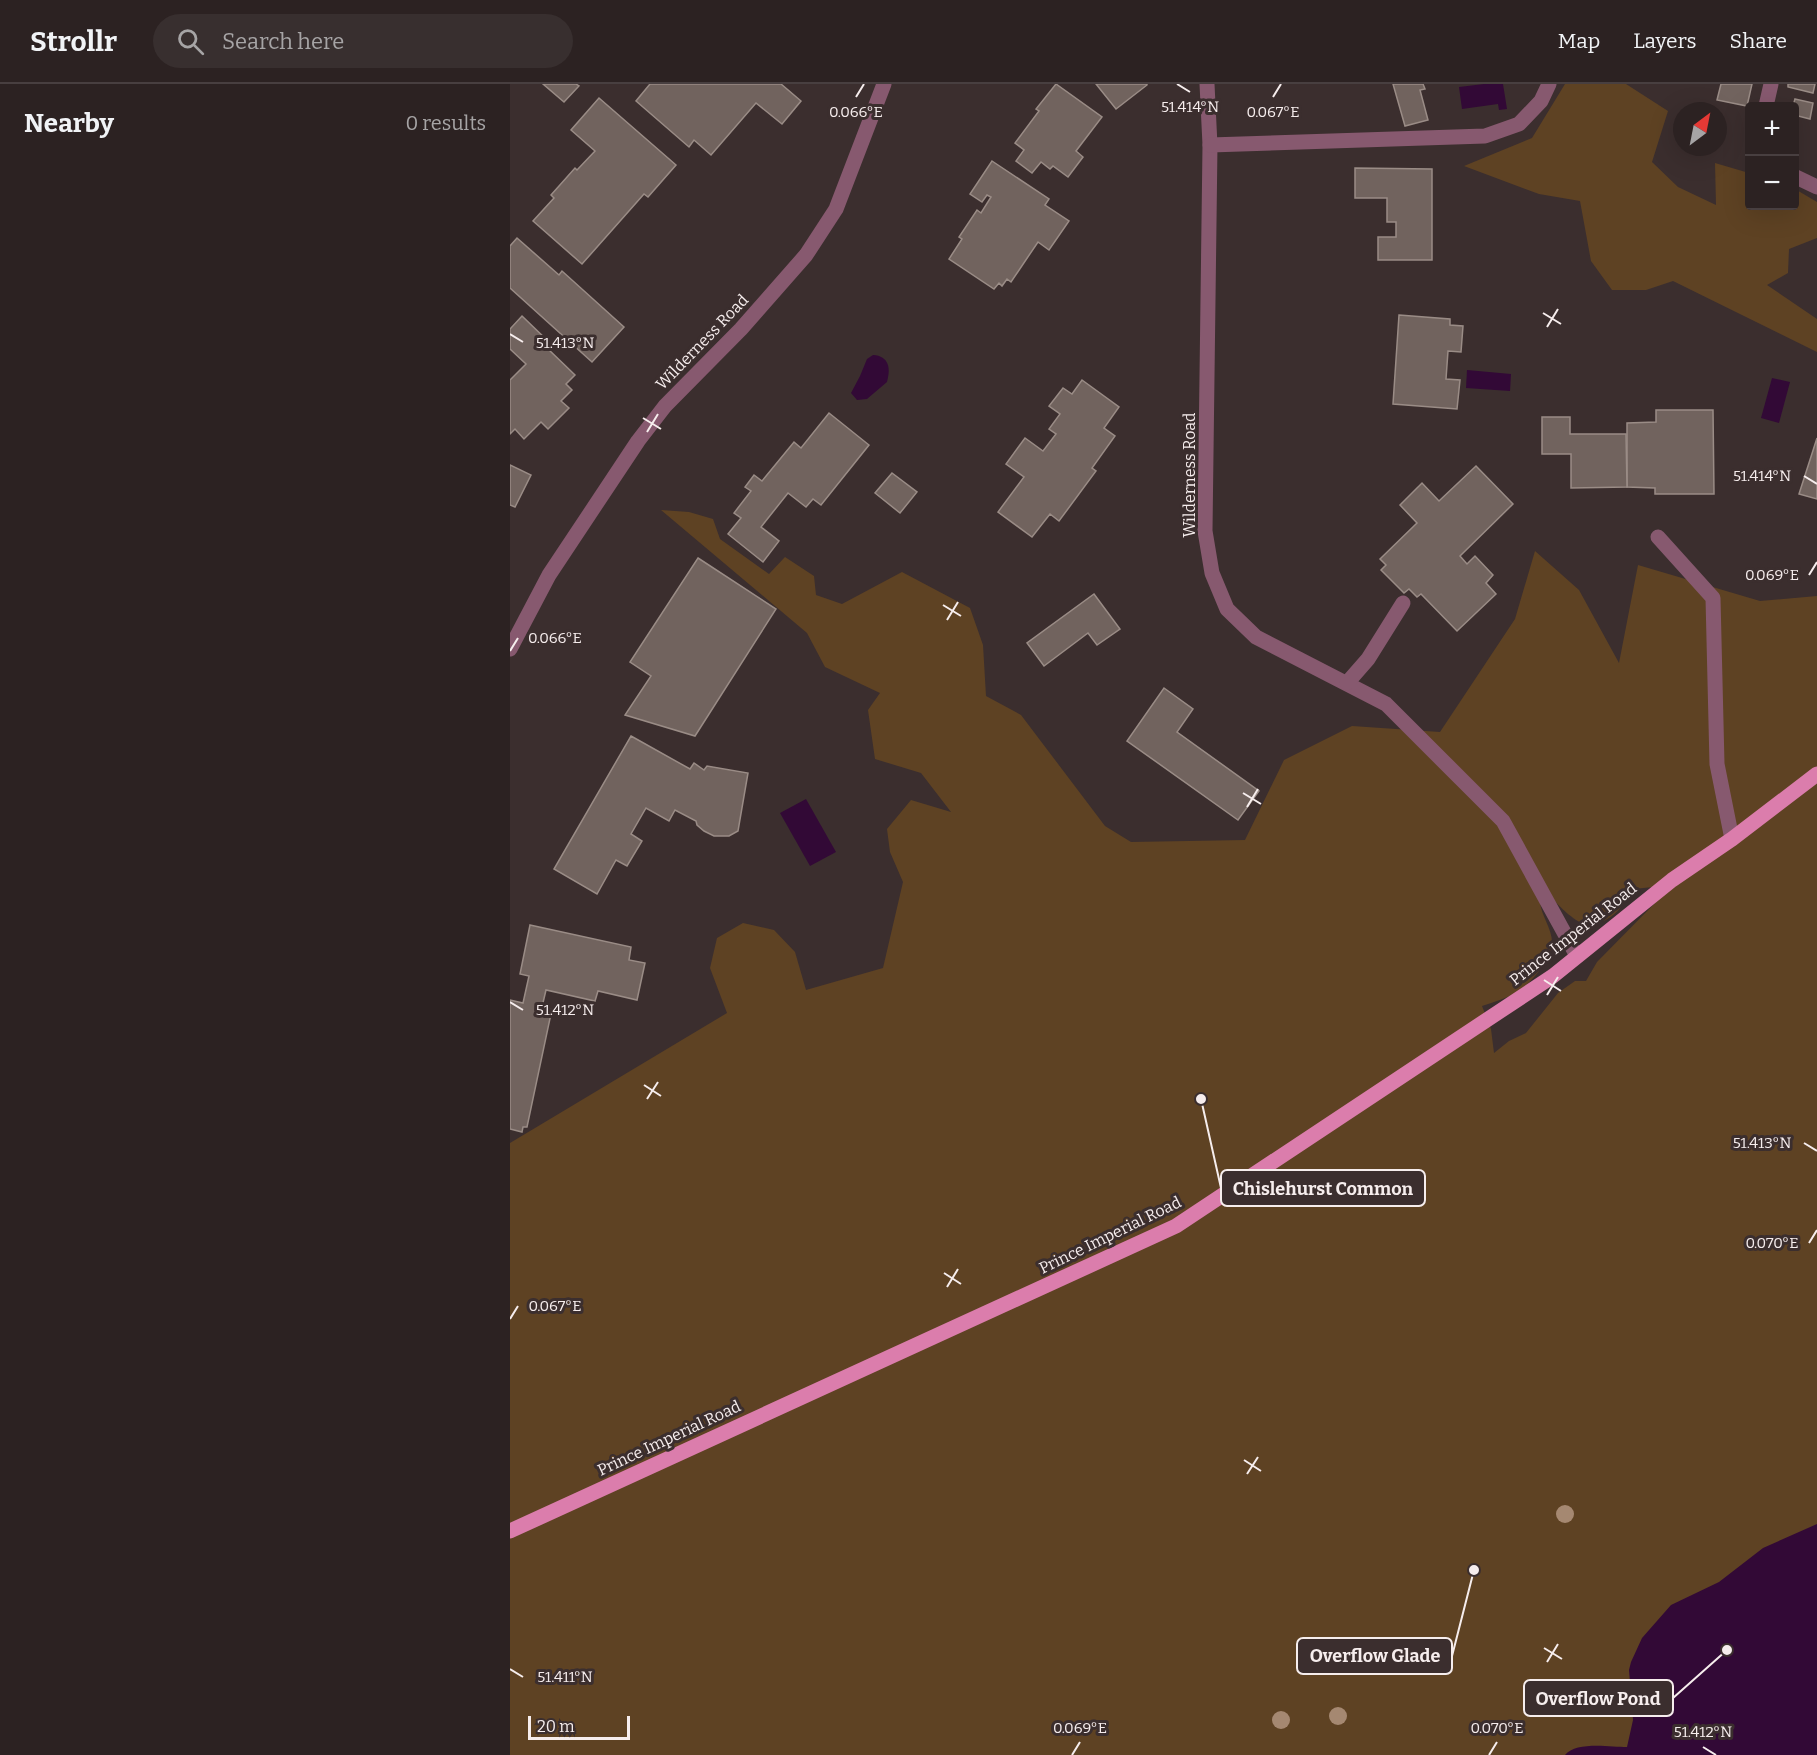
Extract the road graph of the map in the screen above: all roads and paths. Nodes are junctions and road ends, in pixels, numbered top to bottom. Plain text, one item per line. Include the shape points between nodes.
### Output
1 (884, 84) edge
2 (1207, 84) edge
3 (1549, 84) edge
4 (1771, 84) edge
5 (1767, 102) edge
6 (1210, 146) junction
7 (1799, 178) edge
8 (1817, 187) edge
9 (1658, 537) dead end
10 (1403, 603) dead end
11 (510, 649) edge
12 (1347, 683) junction
13 (1817, 774) edge
14 (1732, 839) junction
15 (1577, 956) junction
16 (510, 1531) edge

1 - 11 street, Wilderness Road via 836,209 806,255 665,406 638,441 549,575
2 - 6 street, Wilderness Road
3 - 6 street via 1541,101 1520,124 1485,136
4 - 5 street
6 - 12 street, Wilderness Road via 1205,531 1212,573 1227,609 1257,637
7 - 8 street
9 - 14 street via 1713,598 1717,764
10 - 12 street via 1368,659
12 - 15 street, Wilderness Road via 1386,704 1503,821
13 - 14 main road, Prince Imperial Road
14 - 15 main road, Prince Imperial Road via 1672,880
15 - 16 main road, Prince Imperial Road via 1553,976 1176,1226

